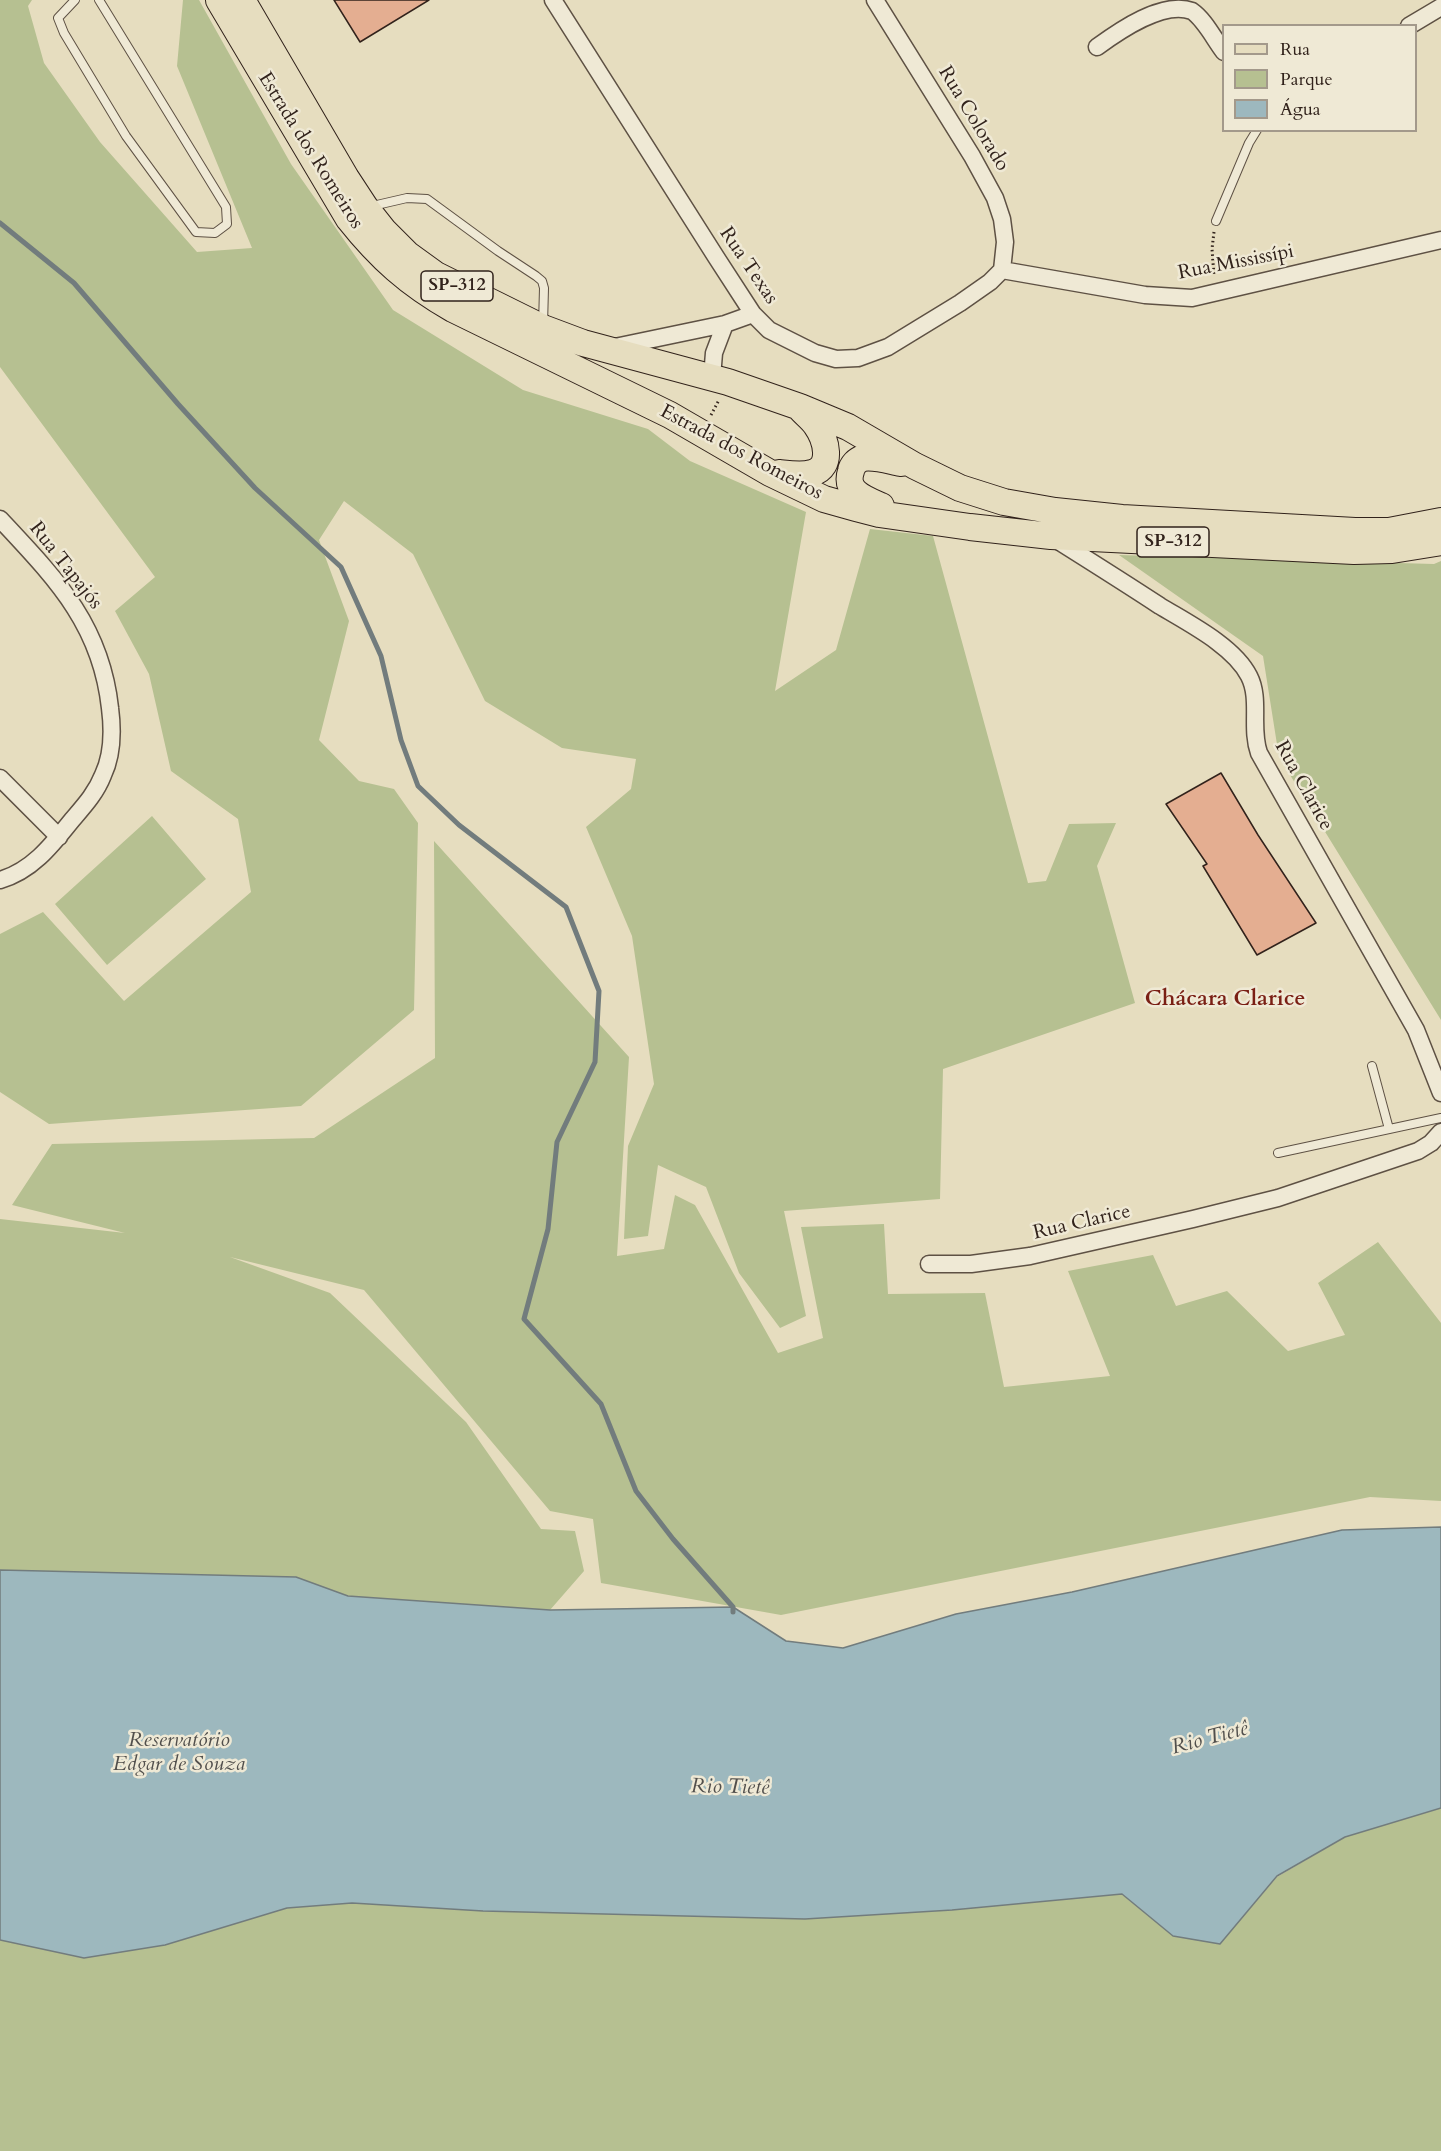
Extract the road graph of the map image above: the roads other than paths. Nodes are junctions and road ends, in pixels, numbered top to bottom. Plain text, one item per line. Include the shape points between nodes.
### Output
1 (75, 0) edge
2 (99, 0) edge
3 (219, 0) edge
4 (242, 0) edge
5 (553, 0) edge
6 (875, 0) edge
7 (1441, 7) edge
8 (1412, 24) edge
9 (1097, 47) dead end
10 (1222, 49) edge
11 (1256, 132) edge
12 (365, 207) junction
13 (1216, 221) road end
14 (1441, 240) edge
15 (1002, 270) junction
16 (753, 314) junction
17 (725, 324) junction
18 (543, 328) junction
19 (606, 349) junction
20 (720, 380) junction
21 (800, 407) junction
22 (915, 466) junction
23 (770, 472) junction
24 (906, 517) junction
25 (0, 519) edge
26 (1441, 521) edge
27 (1051, 536) junction
28 (1441, 542) edge
29 (0, 778) edge
30 (59, 837) junction
31 (0, 880) edge
32 (1371, 1066) dead end
33 (1441, 1093) edge
34 (1441, 1118) edge
35 (1389, 1129) junction
36 (1441, 1132) edge
37 (1278, 1153) dead end
38 (929, 1264) dead end

1 - 2 lane via 58,18 64,33 126,136 196,232 215,233 227,224 226,207
3 - 23 main road, Estrada dos Romeiros / SP-312 via 339,204 394,269 423,292 462,314 670,415
4 - 12 main road, Estrada dos Romeiros / SP-312
5 - 16 street, Rua Texas
6 - 15 street, Rua Colorado via 995,198 1005,242
7 - 8 street
9 - 10 street via 1137,18 1173,5 1198,16
11 - 13 lane
12 - 18 main road, Estrada dos Romeiros / SP-312 via 407,254 436,275
12 - 18 lane via 407,198 426,199 542,281
14 - 15 street, Rua Mississípi via 1192,298 1145,295
15 - 16 street, Rua Texas via 960,303 888,347 858,358 836,359 815,353 769,330
16 - 17 street
17 - 19 street
17 - 20 street via 714,353
18 - 19 main road, Estrada dos Romeiros / SP-312
19 - 20 main road, Estrada dos Romeiros / SP-312
20 - 21 main road, Estrada dos Romeiros / SP-312
21 - 22 main road, Estrada dos Romeiros / SP-312 via 848,427
21 - 23 main road via 823,438 826,450 821,469 799,475
22 - 24 main road via 865,458 851,468 849,478 855,493
22 - 26 main road, Estrada dos Romeiros / SP-312 via 960,488 1004,502 1122,518 1355,531 1389,531
23 - 24 main road, Estrada dos Romeiros / SP-312 via 824,499
24 - 27 main road, Estrada dos Romeiros / SP-312
25 - 30 street, Rua Tapajós via 43,565 85,622 108,693 112,728 105,773 96,791
27 - 28 main road, Estrada dos Romeiros / SP-312 via 1354,551
27 - 33 street, Rua Clarice via 1209,637 1242,665 1254,691 1254,729 1259,753 1416,1030
29 - 30 street
30 - 31 street, Rua Tapajós via 33,864
32 - 35 lane
34 - 35 lane
35 - 37 lane
36 - 38 street, Rua Clarice via 1418,1151 1278,1198 1030,1256 971,1264

